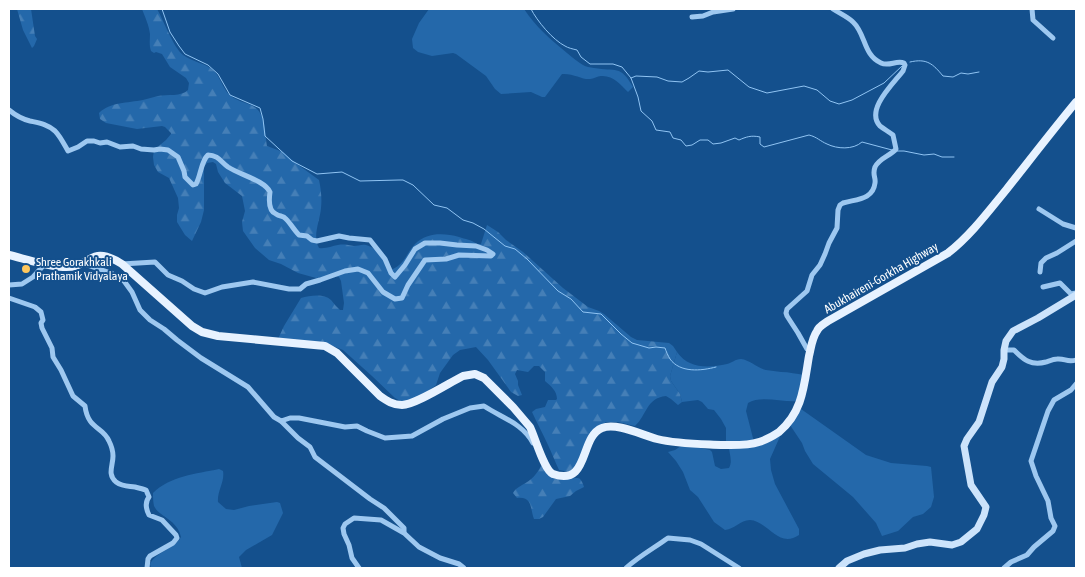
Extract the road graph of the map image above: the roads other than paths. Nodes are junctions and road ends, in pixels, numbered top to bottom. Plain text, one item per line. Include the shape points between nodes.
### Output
1 (733, 9) edge
2 (833, 9) edge
3 (1032, 9) edge
4 (692, 17) dead end
5 (1053, 38) dead end
6 (1076, 102) edge
7 (9, 110) edge
8 (1039, 209) dead end
9 (1076, 228) edge
10 (1076, 241) edge
11 (9, 255) edge
12 (43, 263) junction
13 (81, 263) junction
14 (122, 264) junction
15 (1040, 272) dead end
16 (9, 285) edge
17 (1043, 287) dead end
18 (1076, 294) edge
19 (9, 298) edge
20 (1004, 350) junction
21 (810, 351) junction
22 (1076, 360) edge
23 (1076, 384) edge
24 (281, 421) junction
25 (541, 456) junction
26 (404, 533) junction
27 (147, 568) edge
28 (359, 568) edge
29 (464, 568) edge
30 (626, 568) edge
31 (739, 568) edge
32 (839, 568) edge
33 (1004, 568) edge

1 - 4 street
2 - 21 street via 853,22 871,56 883,64 900,61 905,66 876,109 876,120 893,135 896,149 876,165 876,183 867,197 840,205 837,228 807,291 787,309 787,316
3 - 5 street via 1033,20
6 - 21 main road, Abukhaireni-Gorkha Highway via 965,238 948,253 828,321 816,331
7 - 14 street via 15,116 44,124 55,131 68,151 87,141 168,150 178,157 193,185 200,177 204,157 213,155 268,188 273,212 286,218 299,235 317,241 339,236 370,240 394,277 415,249 424,243 476,246 493,254 425,260 402,298 395,299 383,292 368,273 358,269 306,284 300,289 253,282 205,293 168,275 155,262
8 - 9 street
10 - 15 street via 1046,258 1041,263
11 - 12 main road, Abukhaireni-Gorkha Highway
12 - 13 main road, Abukhaireni-Gorkha Highway via 64,267
12 - 16 street via 33,277 22,284
13 - 14 main road, Abukhaireni-Gorkha Highway via 97,255 105,255
13 - 24 street via 124,281 140,310 150,320 201,358 248,387
14 - 25 main road, Abukhaireni-Gorkha Highway via 185,321 202,332 325,346 337,353 388,402 408,404 463,376 480,376 530,427
17 - 18 street via 1060,283
18 - 20 main road via 1012,331
19 - 27 street via 41,312 42,328 53,357 73,396 85,406 91,423 110,442 112,478 124,487 146,490 149,497 146,506 150,515 162,520 176,535 173,543 150,556
20 - 22 street via 1014,350 1038,364 1058,358 1070,362
20 - 32 main road via 1002,368 992,382 979,422 964,446 972,485 986,507 977,529 952,545 930,542 880,550 847,561
21 - 25 main road, Abukhaireni-Gorkha Highway via 801,402 786,425 768,439 746,445 703,444 658,440 609,426 596,432 579,469 573,474 552,474
23 - 33 street via 1054,400 1031,461 1055,526 1028,555
24 - 25 street via 299,418 345,427 357,426 385,438 412,436 443,419 484,406 517,425 530,437
24 - 26 street via 310,447 314,457 384,508 404,528
26 - 28 street via 381,520 354,518 345,524 344,534
26 - 29 street via 419,547
30 - 31 street via 668,538 701,544

